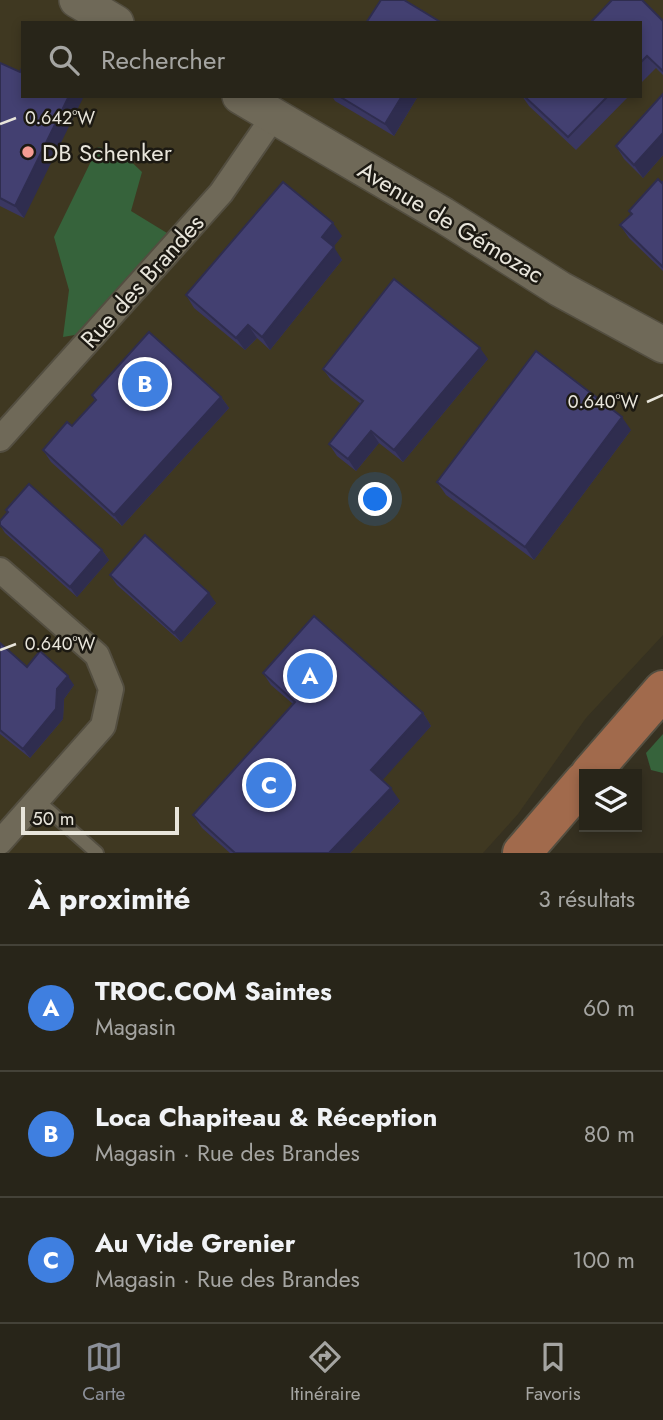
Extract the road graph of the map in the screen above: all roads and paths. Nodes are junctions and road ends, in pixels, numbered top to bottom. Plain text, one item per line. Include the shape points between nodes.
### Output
1 (77, 0) edge
2 (113, 21) edge
3 (243, 98) edge
4 (274, 116) junction
5 (663, 345) edge
6 (0, 439) edge
7 (0, 570) edge
8 (663, 690) edge
9 (594, 769) edge
10 (579, 787) edge
11 (37, 800) junction
12 (0, 842) edge
13 (97, 853) edge
14 (522, 853) edge

1 - 2 main road
3 - 4 main road, Avenue de Gémozac
4 - 5 main road, Avenue de Gémozac via 559,289
4 - 6 street, Rue des Brandes via 221,193
7 - 11 street via 97,655 111,689 103,726
8 - 9 main road
10 - 14 main road
11 - 12 street
11 - 13 lane

